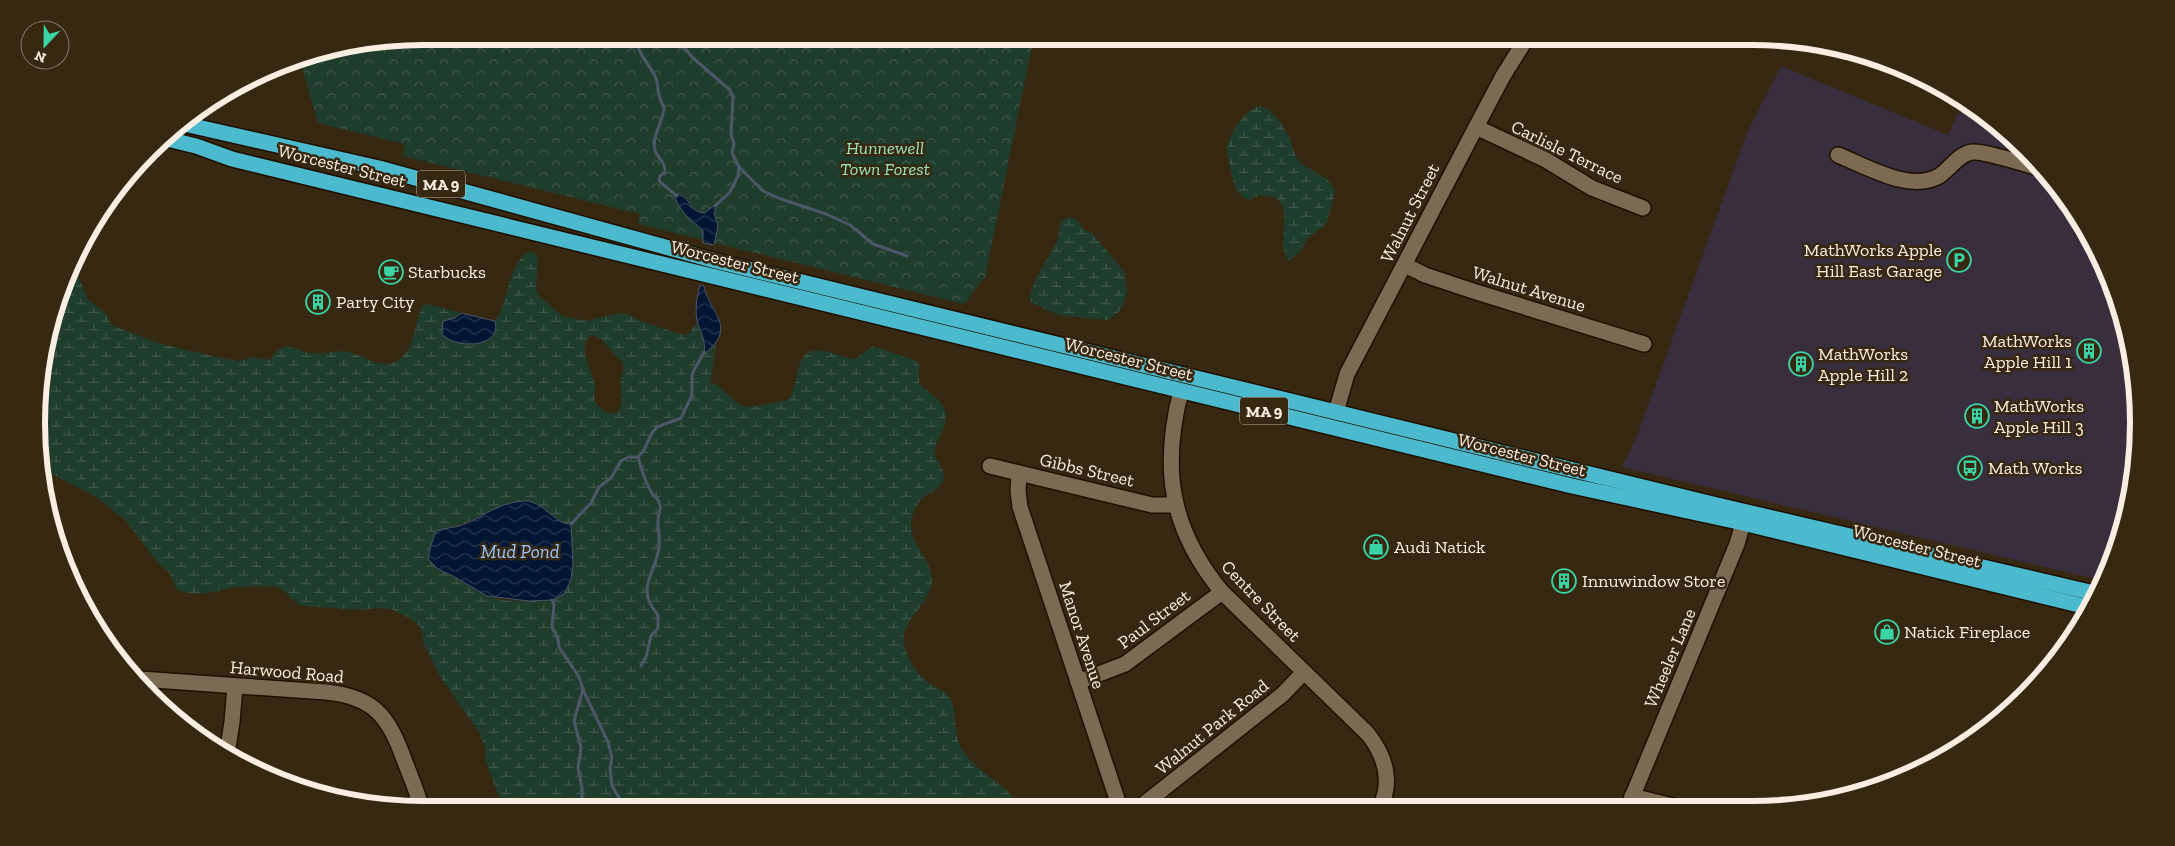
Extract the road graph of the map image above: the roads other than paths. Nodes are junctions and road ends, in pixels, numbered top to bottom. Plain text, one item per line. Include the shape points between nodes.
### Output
1 (1522, 45) edge
2 (190, 125) edge
3 (1476, 127) junction
4 (238, 136) junction
5 (173, 140) edge
6 (1838, 155) dead end
7 (232, 159) junction
8 (2027, 164) edge
9 (1643, 208) dead end
10 (1405, 265) junction
11 (1644, 344) dead end
12 (1181, 390) junction
13 (1336, 412) junction
14 (990, 466) dead end
15 (1019, 473) junction
16 (1175, 504) junction
17 (1743, 523) junction
18 (1222, 592) junction
19 (2090, 592) edge
20 (2082, 606) edge
21 (1304, 672) junction
22 (146, 679) edge
23 (1078, 682) junction
24 (235, 686) junction
25 (228, 746) edge
26 (419, 801) edge
27 (1118, 801) edge
28 (1148, 801) edge
29 (1382, 801) edge
30 (1630, 801) edge

1 - 3 street, Walnut Street
2 - 4 highway, Worcester Street / MA 9
3 - 9 street, Carlisle Terrace via 1546,160 1592,188
3 - 10 street, Walnut Street
4 - 7 highway
4 - 13 highway, Worcester Street / MA 9 via 379,168 716,261
5 - 7 highway, Worcester Street / MA 9
6 - 8 street via 1913,182 1939,176 1961,156 1974,152
7 - 12 highway, Worcester Street / MA 9
10 - 11 street, Walnut Avenue via 1493,298
10 - 13 street, Walnut Street via 1347,374
12 - 16 street, Centre Street via 1170,453
12 - 17 highway, Worcester Street / MA 9 via 1622,498
13 - 19 highway, Worcester Street / MA 9
14 - 15 street, Gibbs Street
15 - 16 street, Gibbs Street via 1152,505
15 - 23 street, Manor Avenue via 1020,508
16 - 18 street, Centre Street via 1193,550
17 - 20 highway, Worcester Street / MA 9
17 - 30 street, Wheeler Lane via 1738,544
18 - 21 street, Centre Street
18 - 23 street, Paul Street via 1125,664
21 - 28 street, Walnut Park Road via 1284,694
21 - 29 street, Centre Street via 1376,745 1385,766 1386,791
22 - 24 street, Harwood Road
23 - 27 street, Manor Avenue
24 - 25 street
24 - 26 street, Harwood Road via 340,693 365,701 384,717 397,741

